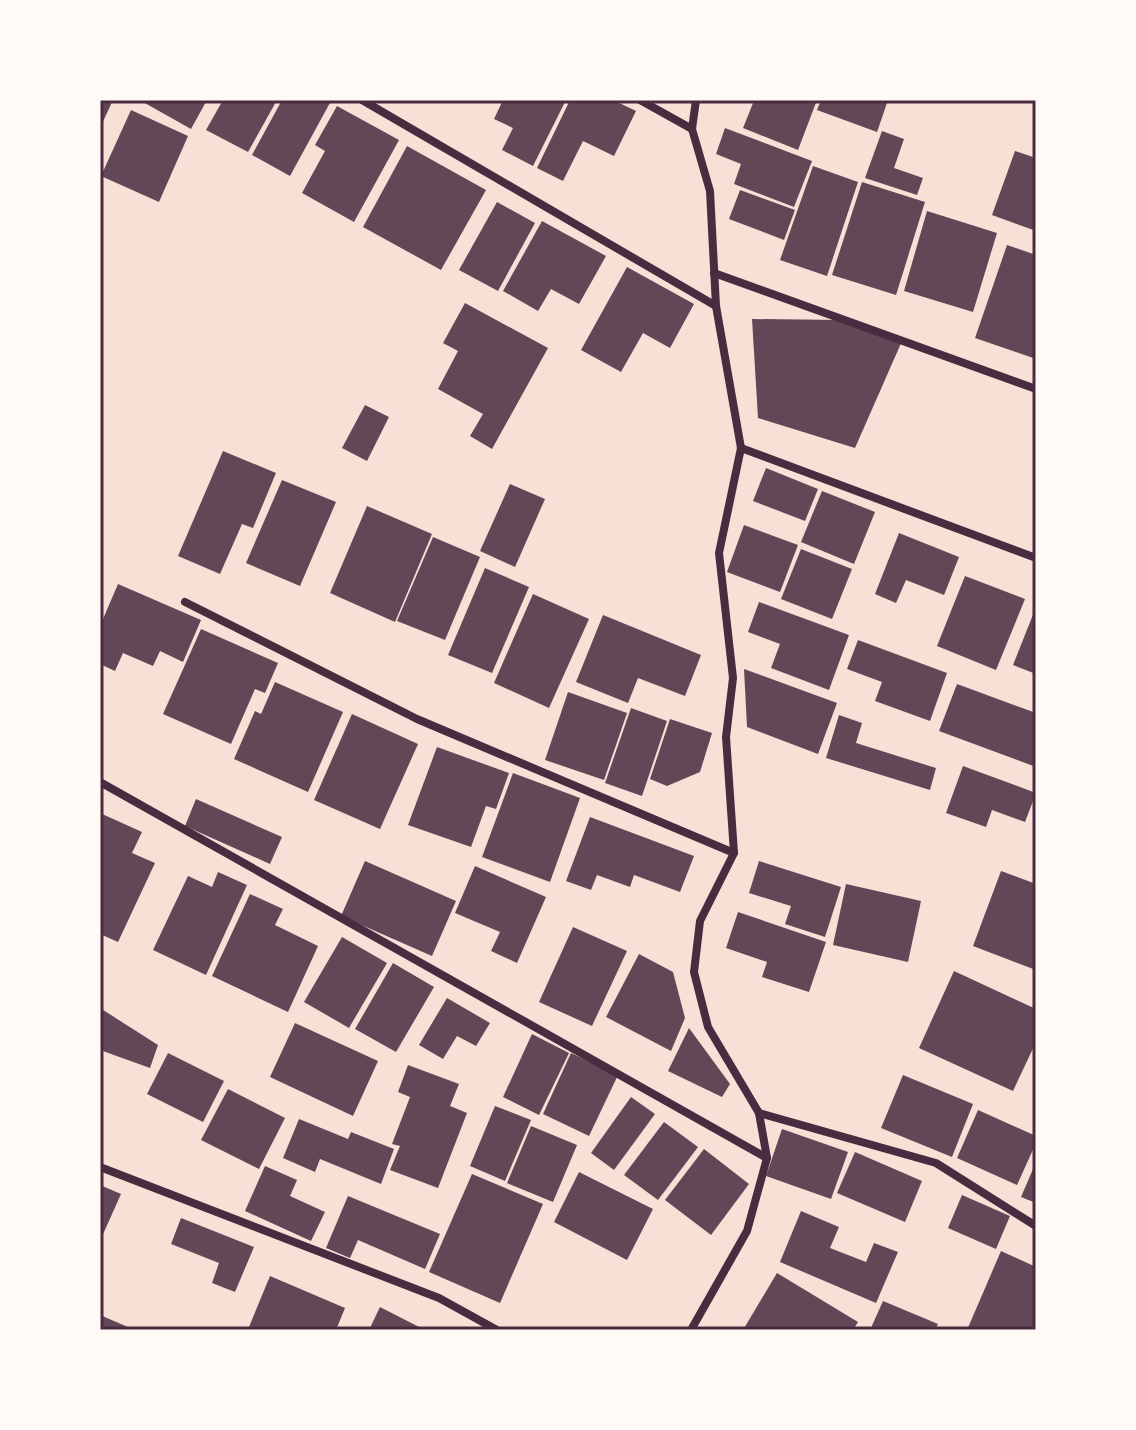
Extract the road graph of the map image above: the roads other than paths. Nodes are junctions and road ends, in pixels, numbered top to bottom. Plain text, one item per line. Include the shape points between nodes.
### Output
1 (362, 100) edge
2 (640, 100) edge
3 (696, 100) edge
4 (692, 129) junction
5 (714, 273) junction
6 (716, 306) junction
7 (1036, 389) edge
8 (741, 448) junction
9 (1036, 558) edge
10 (185, 602) dead end
11 (100, 782) edge
12 (734, 853) junction
13 (759, 1113) junction
14 (767, 1158) junction
15 (100, 1167) edge
16 (1036, 1226) edge
17 (497, 1330) edge
18 (691, 1330) edge

1 - 6 street
2 - 4 street
3 - 4 street
4 - 5 street via 710,191
5 - 6 street
5 - 7 street
6 - 8 street
8 - 9 street
8 - 12 street via 719,553 733,678 726,737
10 - 12 street via 417,719
11 - 14 street
12 - 13 street via 700,921 694,972 708,1027
13 - 14 street
13 - 16 street via 936,1163
14 - 18 street via 747,1231
15 - 17 street via 439,1298

